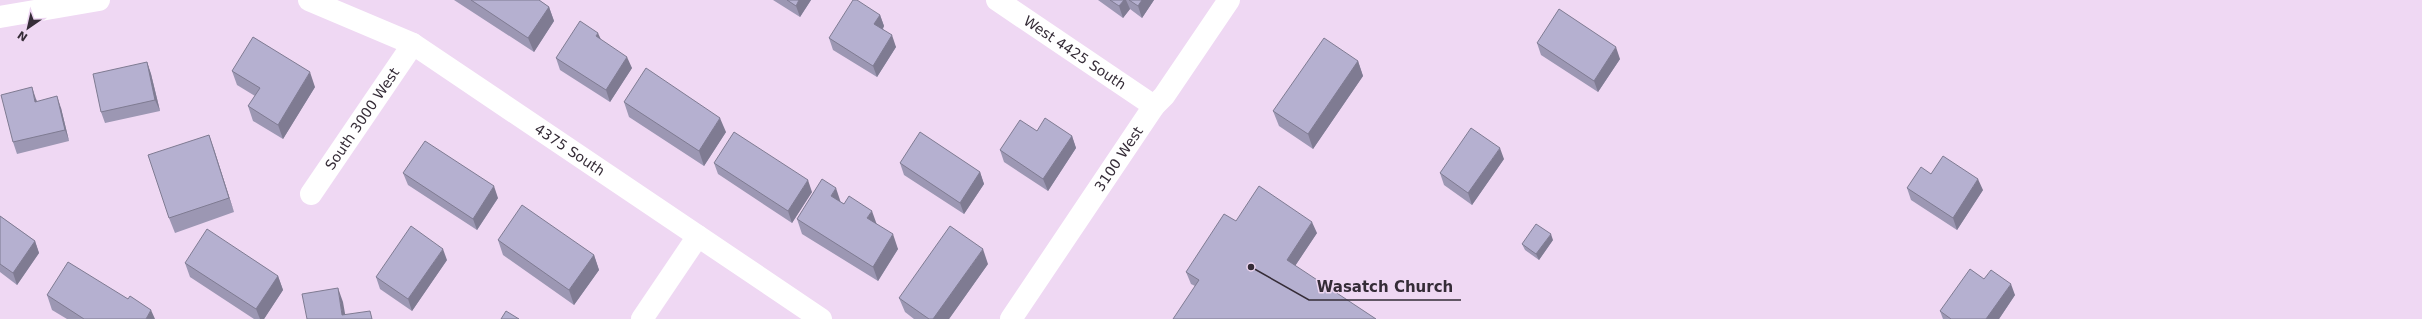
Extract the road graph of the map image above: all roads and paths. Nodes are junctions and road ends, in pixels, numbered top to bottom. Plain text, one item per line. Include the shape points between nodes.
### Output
1 (99, 0) edge
2 (309, 0) edge
3 (997, 0) edge
4 (1229, 0) edge
5 (0, 17) edge
6 (413, 44) junction
7 (1154, 106) junction
8 (311, 194) dead end
9 (698, 236) junction
10 (642, 319) edge
11 (821, 319) edge
12 (1011, 319) edge

1 - 5 street
2 - 6 street, 4375 South
3 - 7 street, West 4425 South
4 - 7 street, 3100 West via 1164,96
6 - 8 street, South 3000 West
6 - 9 street, 4375 South
7 - 12 street, 3100 West
9 - 10 street
9 - 11 street, 4375 South

